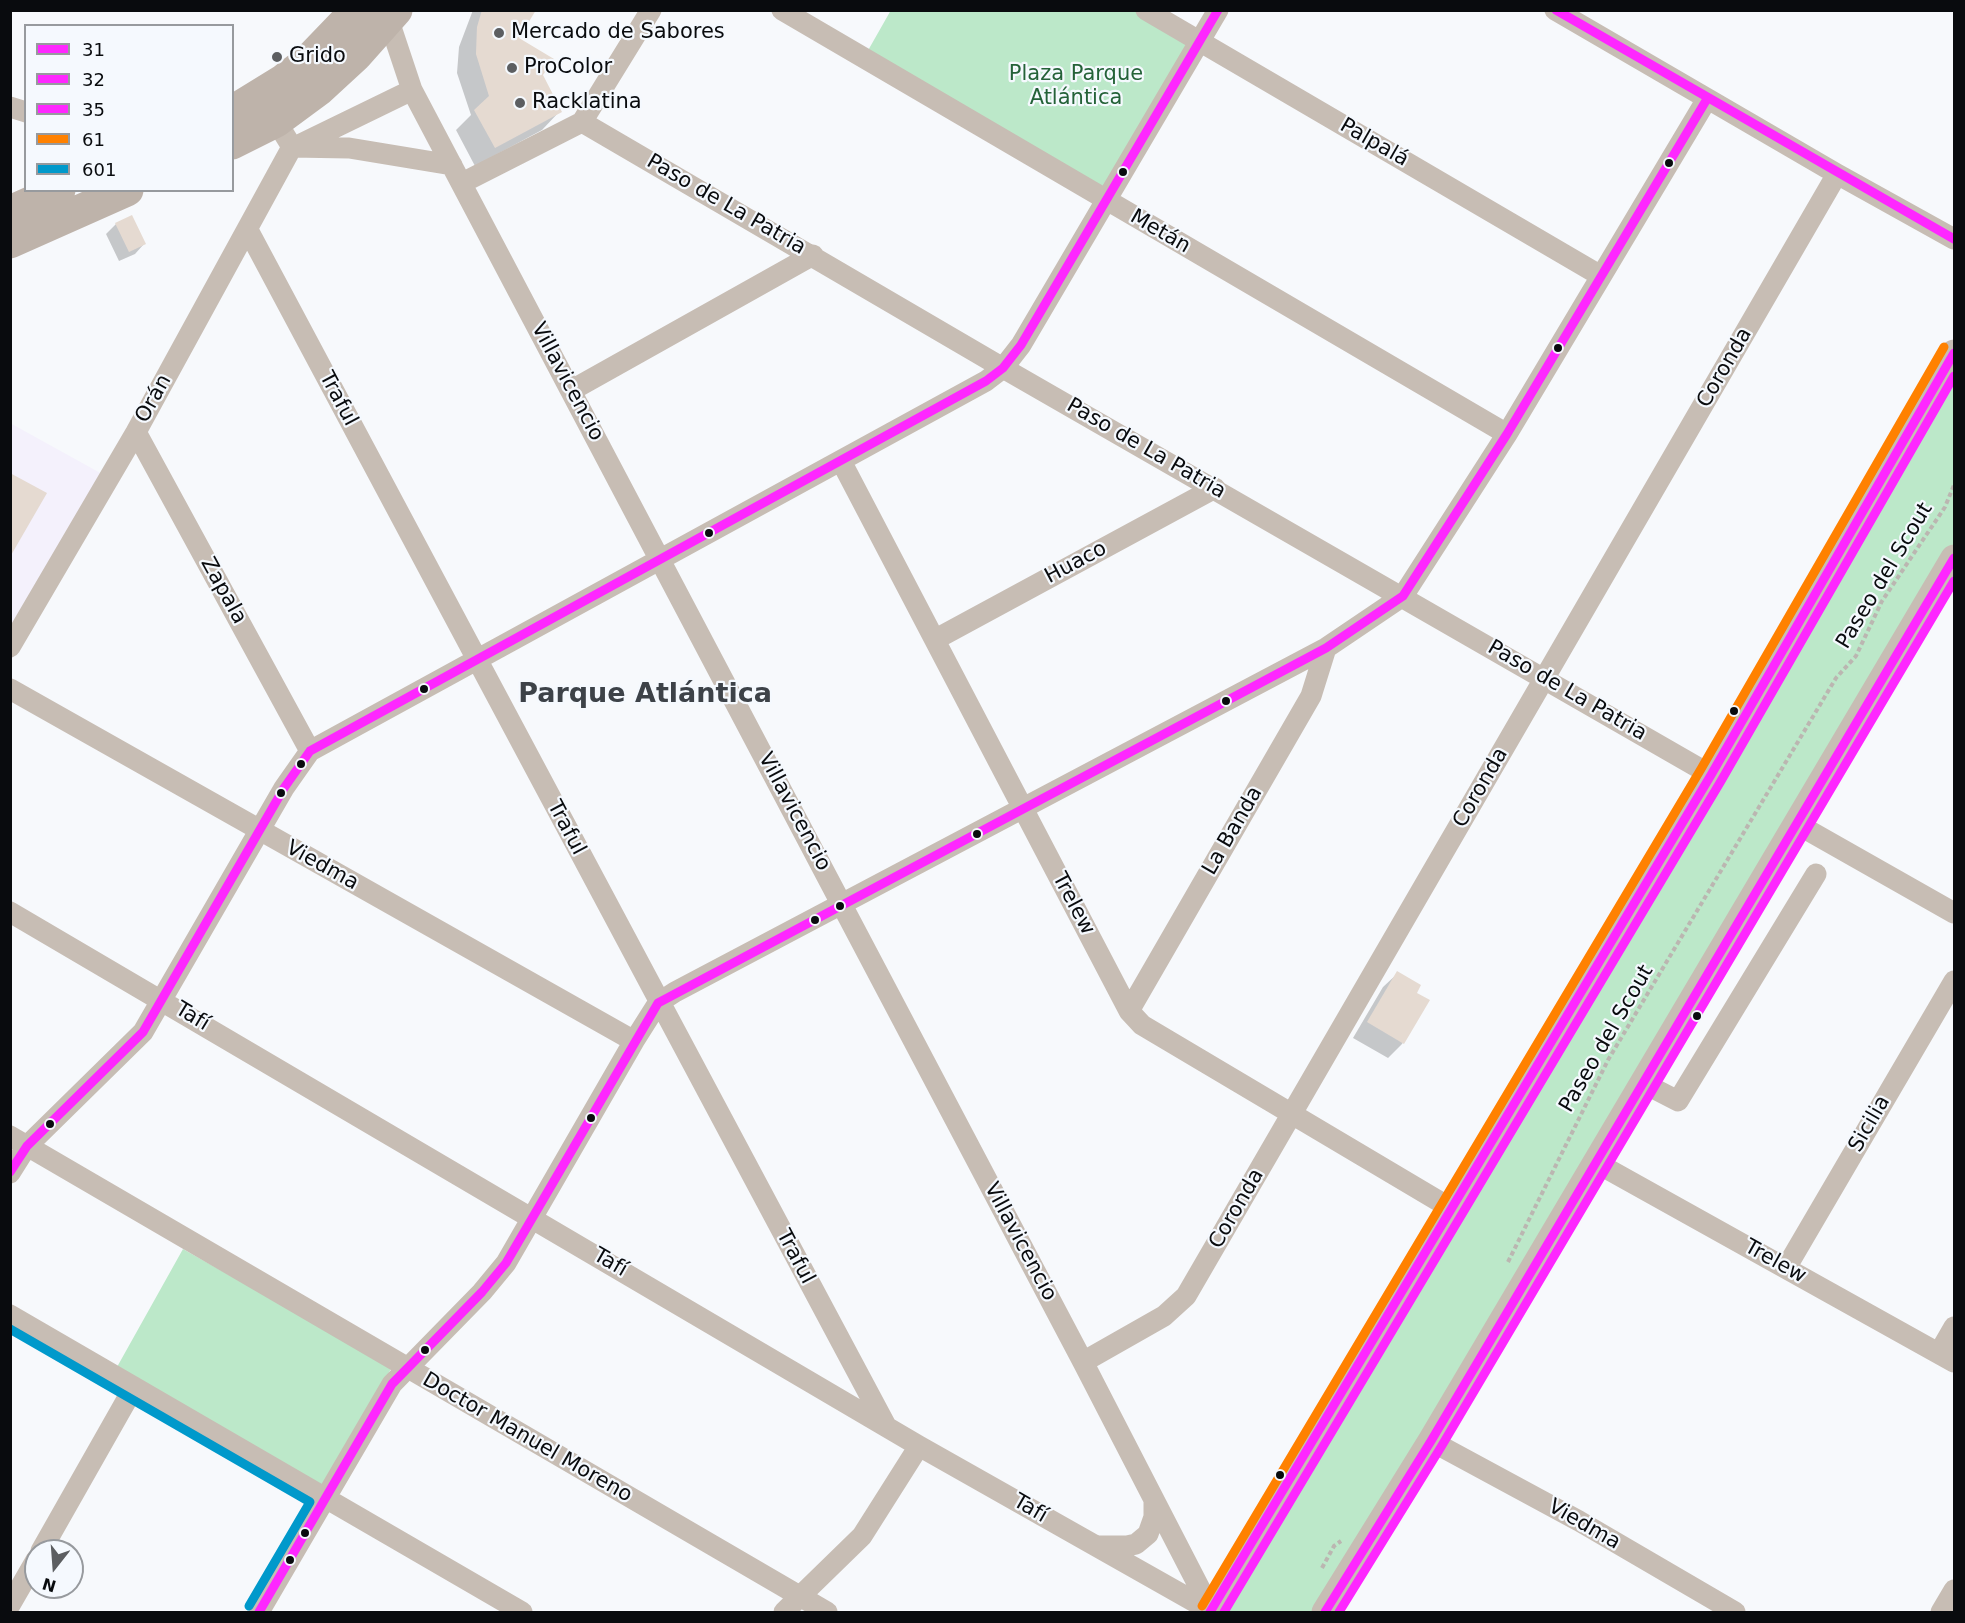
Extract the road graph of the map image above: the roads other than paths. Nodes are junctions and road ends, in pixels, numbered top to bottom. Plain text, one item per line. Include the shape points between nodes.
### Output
1 (357, 10) edge
2 (651, 10) edge
3 (782, 10) edge
4 (1146, 10) edge
5 (1218, 10) edge
6 (1555, 10) edge
7 (389, 14) edge
8 (1200, 42) junction
9 (412, 90) junction
10 (1707, 99) junction
11 (234, 111) edge
12 (582, 122) junction
13 (284, 134) junction
14 (234, 143) edge
15 (457, 174) junction
16 (1837, 174) junction
17 (53, 192) edge
18 (122, 192) edge
19 (1106, 200) junction
20 (24, 202) edge
21 (248, 230) junction
22 (1954, 239) edge
23 (10, 242) edge
24 (813, 255) junction
25 (1601, 276) junction
26 (1954, 353) edge
27 (1003, 368) junction
28 (572, 390) junction
29 (136, 432) junction
30 (1507, 434) junction
31 (841, 461) junction
32 (1215, 488) junction
33 (1954, 558) edge
34 (661, 559) junction
35 (1403, 596) junction
36 (936, 639) junction
37 (10, 647) edge
38 (1326, 648) junction
39 (476, 660) junction
40 (1545, 678) junction
41 (10, 689) edge
42 (309, 751) junction
43 (1712, 775) junction
44 (1023, 808) junction
45 (1797, 824) junction
46 (260, 831) junction
47 (1816, 874) dead end
48 (843, 905) junction
49 (10, 912) edge
50 (1954, 913) edge
51 (1954, 981) edge
52 (163, 1000) junction
53 (658, 1004) junction
54 (1129, 1011) junction
55 (634, 1041) junction
56 (1643, 1083) junction
57 (1292, 1114) junction
58 (19, 1141) edge
59 (1595, 1162) junction
60 (10, 1173) edge
61 (1452, 1209) junction
62 (534, 1218) junction
63 (1786, 1268) junction
64 (10, 1315) edge
65 (1954, 1327) edge
66 (1947, 1358) edge
67 (1083, 1362) junction
68 (406, 1367) junction
69 (134, 1387) junction
70 (885, 1425) junction
71 (1431, 1441) junction
72 (919, 1446) junction
73 (326, 1498) junction
74 (1154, 1499) junction
75 (48, 1539) edge
76 (1095, 1545) junction
77 (24, 1581) edge
78 (1954, 1590) edge
79 (799, 1596) junction
80 (10, 1605) edge
81 (259, 1612) edge
82 (520, 1612) edge
83 (784, 1612) edge
84 (827, 1612) edge
85 (1211, 1612) edge
86 (1325, 1612) edge
87 (1735, 1612) edge
88 (1941, 1612) edge

1 - 11 main road via 308,61
2 - 12 street
3 - 19 street, Metán
4 - 8 street, Palpalá
5 - 8 street
6 - 10 street
7 - 9 street, Villavicencio
7 - 13 main road via 318,90
8 - 19 street
8 - 25 street, Palpalá
9 - 13 street
9 - 15 street, Villavicencio
10 - 16 street
10 - 25 street
12 - 15 street
12 - 24 street, Paso de La Patria
13 - 14 main road
13 - 15 street
13 - 21 street, Orán
15 - 28 street, Villavicencio
16 - 22 street
16 - 40 street, Coronda
17 - 20 main road
18 - 23 main road
19 - 27 street via 1021,345
19 - 30 street, Metán
21 - 29 street, Orán
21 - 39 street, Traful
24 - 27 street, Paso de La Patria
24 - 28 street
25 - 30 street
26 - 43 street
27 - 31 street
27 - 32 street, Paso de La Patria
28 - 34 street, Villavicencio
29 - 37 street, Orán
29 - 42 street, Zapala
30 - 35 street
31 - 34 street
31 - 36 street, Trelew
32 - 35 street, Paso de La Patria
32 - 36 street, Huaco
33 - 45 street
34 - 39 street
34 - 48 street, Villavicencio
35 - 38 street
35 - 40 street, Paso de La Patria
36 - 44 street, Trelew
38 - 44 street
38 - 54 street, La Banda via 1311,696
39 - 42 street
39 - 53 street, Traful
40 - 43 street, Paso de La Patria
40 - 57 street, Coronda
41 - 46 street, Viedma
42 - 46 street
43 - 61 street
44 - 48 street
44 - 54 street, Trelew
45 - 50 street
45 - 56 street
46 - 52 street
46 - 55 street, Viedma
47 - 56 street via 1678,1101
48 - 53 street
48 - 67 street, Villavicencio
49 - 52 street, Tafí
51 - 63 street, Sicilia
52 - 58 street via 130,1048
52 - 62 street, Tafí
53 - 55 street
53 - 70 street, Traful
54 - 57 street, Trelew via 1142,1025
55 - 62 street
56 - 59 street
57 - 61 street, Trelew
57 - 67 street, Coronda via 1178,1306
58 - 60 street
58 - 68 street, Doctor Manuel Moreno
59 - 63 street, Trelew
59 - 71 street
61 - 85 street
62 - 68 street via 482,1292
62 - 70 street, Tafí
63 - 66 street, Trelew
64 - 69 street
65 - 66 street
67 - 74 street, Villavicencio
68 - 73 street via 392,1384
68 - 79 street, Doctor Manuel Moreno
69 - 73 street
69 - 75 street
70 - 72 street, Tafí
71 - 86 street
71 - 87 street, Viedma
72 - 76 street, Tafí
72 - 79 street via 862,1536
73 - 81 street
73 - 82 street
74 - 76 street via 1154,1517 1148,1534 1136,1544
74 - 85 street, Villavicencio
76 - 85 street, Tafí
77 - 80 street
78 - 88 street
79 - 83 street
79 - 84 street, Doctor Manuel Moreno

